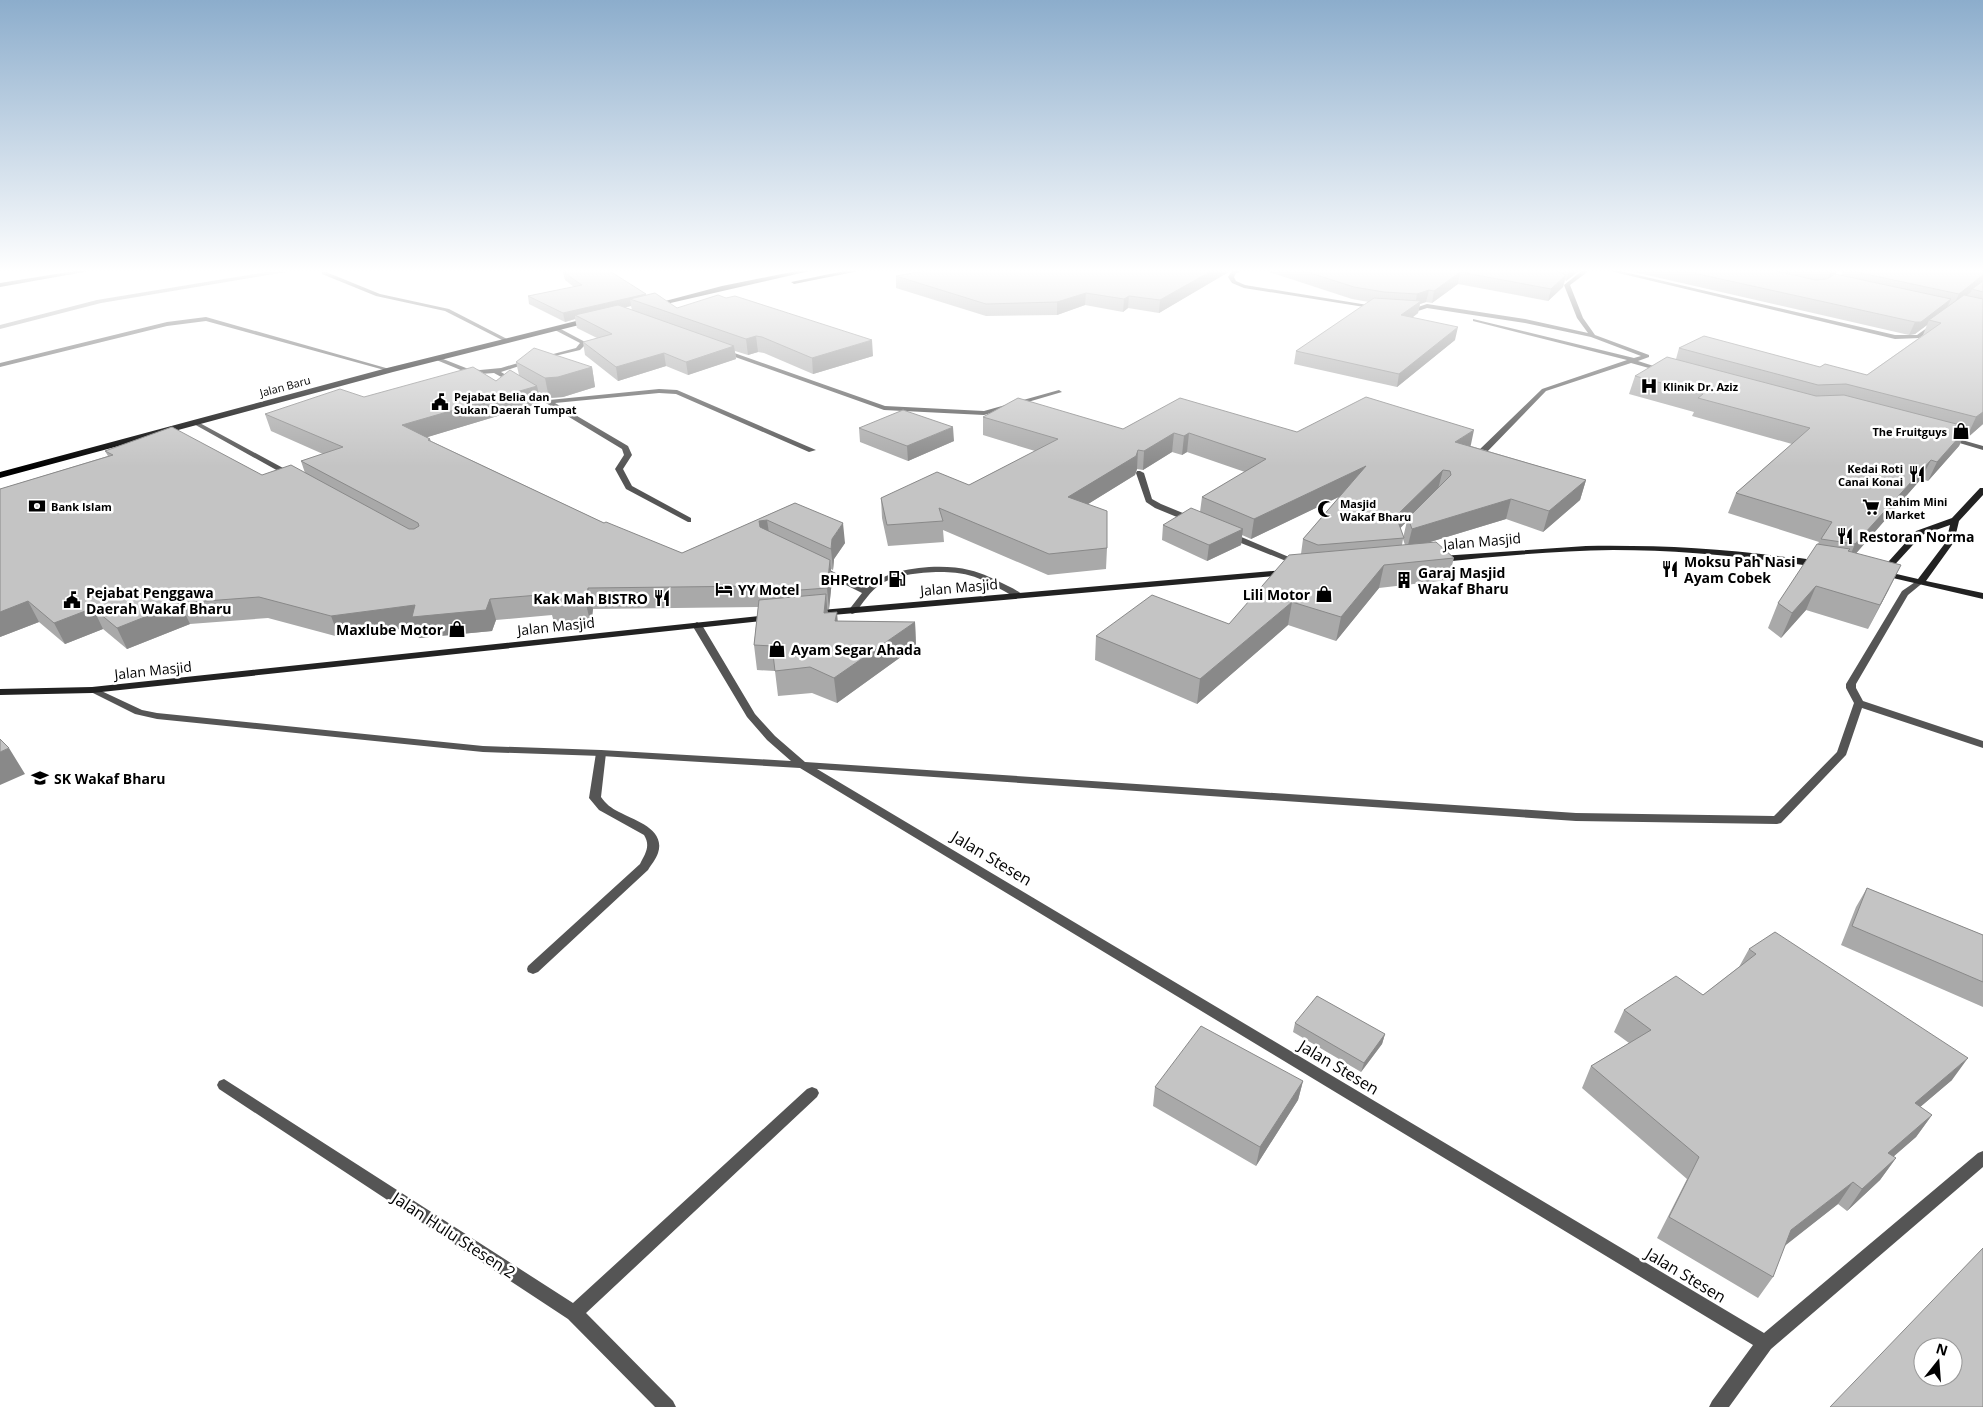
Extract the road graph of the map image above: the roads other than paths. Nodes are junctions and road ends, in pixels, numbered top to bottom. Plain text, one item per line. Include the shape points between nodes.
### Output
1 (118, 336) edge
2 (266, 336) edge
3 (497, 336) edge
4 (524, 336) edge
5 (572, 336) edge
6 (1538, 336) edge
7 (1593, 336) edge
8 (1892, 336) edge
9 (1920, 336) edge
10 (506, 340) junction
11 (720, 350) edge
12 (436, 358) junction
13 (1632, 360) junction
14 (0, 364) edge
15 (390, 370) junction
16 (495, 371) junction
17 (1668, 371) edge
18 (1059, 392) dead end
19 (548, 402) junction
20 (194, 422) junction
21 (1937, 436) edge
22 (1983, 448) edge
23 (812, 450) dead end
24 (1481, 453) edge
25 (1140, 472) edge
26 (0, 475) edge
27 (298, 478) edge
28 (1983, 490) edge
29 (688, 520) dead end
30 (1955, 520) junction
31 (1204, 525) edge
32 (1223, 532) edge
33 (1435, 559) edge
34 (808, 563) edge
35 (1829, 566) edge
36 (1921, 581) junction
37 (868, 592) junction
38 (1020, 596) junction
39 (1983, 596) edge
40 (852, 611) junction
41 (813, 614) edge
42 (774, 618) edge
43 (696, 624) junction
44 (92, 690) junction
45 (0, 692) edge
46 (1858, 703) junction
47 (1983, 745) edge
48 (600, 753) junction
49 (802, 765) junction
50 (533, 969) dead end
51 (224, 1085) dead end
52 (812, 1093) dead end
53 (1983, 1158) edge
54 (574, 1313) junction
55 (1764, 1343) junction
56 (667, 1407) edge
57 (1718, 1407) edge

1 - 14 street
2 - 15 street
3 - 10 street
4 - 10 main road, Jalan Baru
5 - 16 street via 581,340 583,346
6 - 13 street
7 - 13 street via 1647,356
8 - 9 street
10 - 12 main road, Jalan Baru
11 - 18 street via 884,408 984,413
12 - 15 main road, Jalan Baru
12 - 16 street via 473,372
13 - 17 street
13 - 24 street via 1544,390
15 - 20 main road, Jalan Baru
16 - 19 street
19 - 23 street via 677,392
19 - 29 street via 627,450 619,469 629,487
20 - 26 main road, Jalan Baru
20 - 27 street
21 - 22 street
25 - 31 street via 1147,497 1153,503
28 - 30 street
30 - 36 street via 1950,542
30 - 36 street via 1919,533 1878,573
32 - 38 street, Jalan Masjid via 1305,568
33 - 35 street, Jalan Masjid via 1543,550 1636,548
34 - 37 street
36 - 39 street
36 - 46 street via 1905,593 1851,684
37 - 38 street via 878,582 892,576 955,570 970,573
37 - 40 street
38 - 40 street, Jalan Masjid
40 - 41 street, Jalan Masjid
42 - 43 street, Jalan Masjid
43 - 44 street, Jalan Masjid
43 - 49 street, Jalan Stesen via 751,716
44 - 45 street, Jalan Masjid
44 - 48 street via 139,712 157,716 483,749
46 - 47 street
46 - 49 street via 1842,752 1777,820 1576,817
48 - 49 street
48 - 50 street via 595,798 602,808 651,834 655,844 652,855
49 - 55 street, Jalan Stesen
51 - 54 street, Jalan Hulu Stesen 2
52 - 54 street
53 - 55 street
54 - 56 street, Jalan Hulu Stesen 2
55 - 57 street

